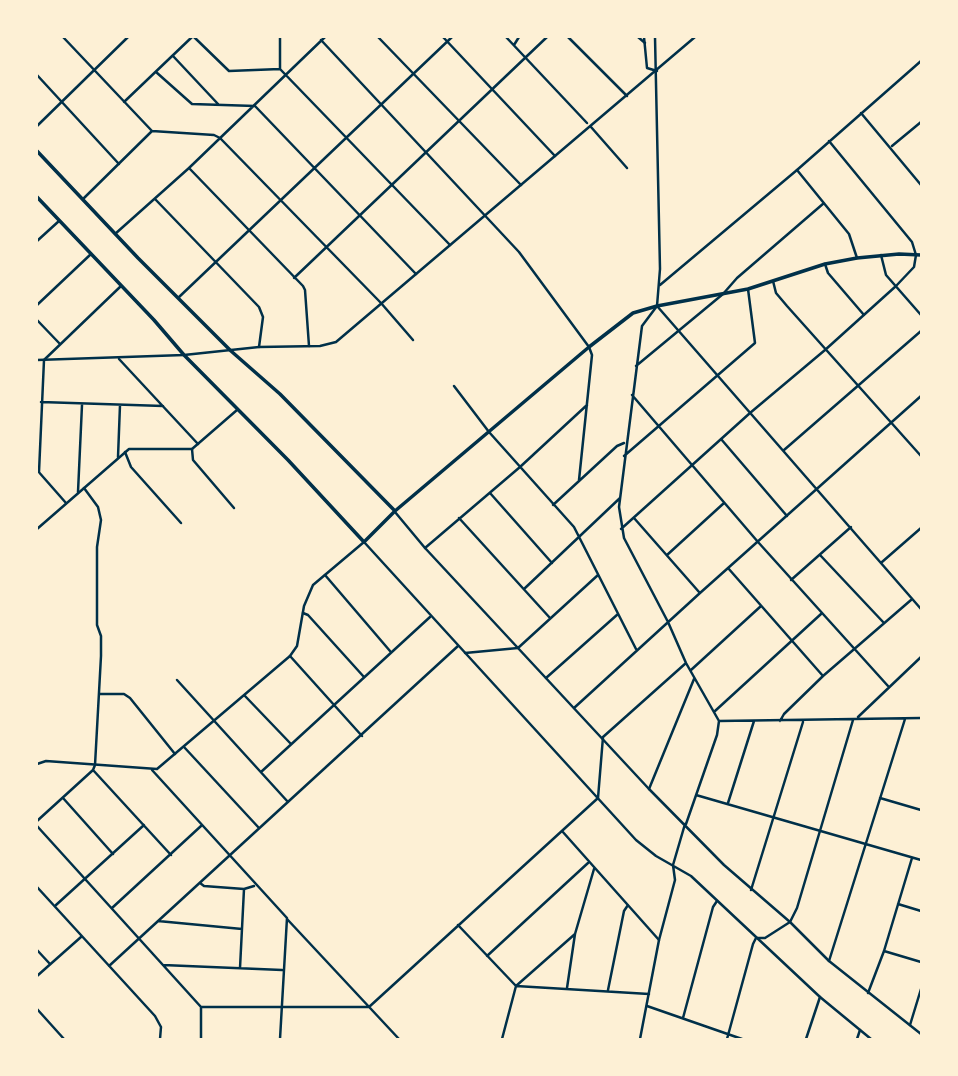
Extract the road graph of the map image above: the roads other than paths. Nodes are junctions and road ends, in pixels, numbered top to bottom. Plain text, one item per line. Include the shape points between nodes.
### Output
1 (63, 37) edge
2 (127, 37) edge
3 (193, 37) edge
4 (280, 37) edge
5 (325, 37) edge
6 (378, 37) edge
7 (443, 37) edge
8 (452, 37) edge
9 (506, 37) edge
10 (519, 37) edge
11 (547, 37) edge
12 (568, 37) edge
13 (638, 37) edge
14 (644, 37) edge
15 (655, 37) edge
16 (695, 37) edge
17 (321, 40) junction
18 (447, 41) junction
19 (645, 43) junction
20 (514, 44) junction
21 (173, 55) junction
22 (526, 57) junction
23 (921, 61) edge
24 (280, 69) junction
25 (93, 70) junction
26 (657, 71) junction
27 (156, 72) junction
28 (286, 74) junction
29 (413, 74) junction
30 (37, 75) edge
31 (491, 89) junction
32 (627, 96) junction
33 (63, 101) junction
34 (124, 102) junction
35 (218, 104) junction
36 (381, 104) junction
37 (255, 106) junction
38 (861, 113) junction
39 (458, 120) junction
40 (587, 123) dead end
41 (920, 124) edge
42 (37, 126) edge
43 (591, 127) junction
44 (152, 131) junction
45 (347, 136) junction
46 (220, 138) junction
47 (830, 141) junction
48 (890, 148) junction
49 (37, 150) edge
50 (426, 152) junction
51 (555, 156) junction
52 (119, 164) junction
53 (314, 167) junction
54 (189, 168) junction
55 (627, 168) dead end
56 (797, 170) junction
57 (393, 184) junction
58 (521, 185) junction
59 (921, 185) edge
60 (37, 197) edge
61 (155, 198) junction
62 (83, 199) junction
63 (280, 199) junction
64 (824, 203) junction
65 (486, 215) junction
66 (359, 216) junction
67 (59, 221) junction
68 (247, 230) junction
69 (115, 234) junction
70 (37, 241) edge
71 (450, 246) junction
72 (326, 247) junction
73 (91, 254) junction
74 (881, 255) junction
75 (918, 255) edge
76 (856, 258) junction
77 (215, 262) junction
78 (825, 264) junction
79 (416, 274) junction
80 (295, 278) junction
81 (773, 281) junction
82 (660, 285) junction
83 (121, 286) junction
84 (896, 286) junction
85 (748, 289) junction
86 (723, 294) junction
87 (178, 298) junction
88 (381, 303) junction
89 (37, 304) edge
90 (657, 306) junction
91 (864, 315) junction
92 (921, 316) edge
93 (37, 320) edge
94 (678, 330) junction
95 (921, 331) edge
96 (413, 340) dead end
97 (60, 344) junction
98 (309, 346) junction
99 (259, 347) junction
100 (589, 347) junction
101 (825, 350) junction
102 (230, 351) junction
103 (184, 355) junction
104 (119, 359) junction
105 (37, 360) edge
106 (44, 360) junction
107 (636, 366) junction
108 (716, 375) junction
109 (454, 386) dead end
110 (858, 386) junction
111 (632, 395) junction
112 (921, 396) edge
113 (41, 402) junction
114 (82, 404) junction
115 (120, 405) junction
116 (587, 405) junction
117 (163, 406) junction
118 (237, 410) junction
119 (750, 413) junction
120 (891, 423) junction
121 (660, 426) junction
122 (489, 432) junction
123 (721, 439) junction
124 (626, 443) junction
125 (198, 444) junction
126 (192, 449) junction
127 (783, 451) junction
128 (125, 452) junction
129 (624, 456) junction
130 (921, 456) edge
131 (118, 458) junction
132 (691, 465) junction
133 (520, 467) junction
134 (38, 471) edge
135 (579, 480) junction
136 (83, 488) junction
137 (817, 490) junction
138 (78, 492) junction
139 (490, 493) junction
140 (620, 498) junction
141 (66, 503) junction
142 (724, 503) junction
143 (554, 505) junction
144 (234, 508) dead end
145 (395, 511) junction
146 (787, 516) junction
147 (459, 518) junction
148 (634, 518) junction
149 (181, 523) dead end
150 (851, 527) junction
151 (621, 528) junction
152 (921, 528) edge
153 (37, 529) edge
154 (917, 531) junction
155 (921, 536) edge
156 (580, 537) junction
157 (364, 542) junction
158 (758, 542) junction
159 (425, 548) junction
160 (667, 555) junction
161 (820, 555) junction
162 (882, 562) junction
163 (552, 563) junction
164 (728, 568) junction
165 (325, 575) junction
166 (598, 575) junction
167 (791, 580) junction
168 (524, 589) junction
169 (699, 593) junction
170 (912, 598) junction
171 (761, 606) junction
172 (921, 608) edge
173 (303, 613) junction
174 (618, 614) junction
175 (821, 614) junction
176 (430, 617) junction
177 (550, 618) junction
178 (668, 622) junction
179 (884, 623) junction
180 (791, 641) junction
181 (458, 646) junction
182 (518, 648) junction
183 (853, 649) junction
184 (637, 650) junction
185 (390, 651) junction
186 (464, 653) junction
187 (290, 656) junction
188 (919, 658) edge
189 (686, 663) junction
190 (921, 664) edge
191 (691, 671) junction
192 (823, 676) junction
193 (364, 677) junction
194 (694, 677) junction
195 (546, 678) junction
196 (177, 680) dead end
197 (888, 687) junction
198 (99, 694) junction
199 (245, 696) junction
200 (334, 706) junction
201 (574, 708) junction
202 (714, 711) junction
203 (921, 718) edge
204 (855, 719) junction
205 (905, 719) junction
206 (719, 721) junction
207 (754, 721) junction
208 (780, 721) junction
209 (803, 721) junction
210 (215, 722) junction
211 (362, 736) junction
212 (603, 737) junction
213 (290, 744) junction
214 (184, 747) junction
215 (175, 754) junction
216 (37, 764) edge
217 (95, 765) junction
218 (93, 770) junction
219 (152, 770) junction
220 (261, 772) junction
221 (649, 789) junction
222 (696, 794) junction
223 (62, 798) junction
224 (598, 798) junction
225 (880, 798) junction
226 (288, 802) junction
227 (728, 803) junction
228 (921, 810) edge
229 (775, 819) junction
230 (37, 821) edge
231 (686, 824) junction
232 (144, 825) junction
233 (37, 826) edge
234 (201, 826) junction
235 (259, 828) junction
236 (562, 831) junction
237 (819, 831) junction
238 (865, 844) junction
239 (114, 854) junction
240 (171, 855) junction
241 (229, 856) junction
242 (912, 858) junction
243 (921, 860) edge
244 (589, 863) junction
245 (673, 865) junction
246 (594, 869) junction
247 (85, 879) junction
248 (200, 883) junction
249 (256, 885) junction
250 (37, 887) edge
251 (244, 889) junction
252 (751, 890) junction
253 (717, 901) junction
254 (898, 904) junction
255 (628, 905) junction
256 (55, 906) junction
257 (112, 908) junction
258 (921, 911) edge
259 (286, 918) junction
260 (158, 921) junction
261 (790, 922) junction
262 (458, 925) junction
263 (242, 929) junction
264 (575, 934) junction
265 (81, 937) junction
266 (140, 938) junction
267 (757, 938) junction
268 (659, 940) junction
269 (37, 950) edge
270 (884, 951) junction
271 (487, 956) junction
272 (829, 961) junction
273 (921, 962) edge
274 (50, 964) junction
275 (163, 965) junction
276 (109, 966) junction
277 (240, 968) junction
278 (282, 970) junction
279 (37, 976) edge
280 (516, 986) junction
281 (567, 989) junction
282 (921, 989) edge
283 (608, 990) junction
284 (868, 993) junction
285 (650, 994) junction
286 (820, 997) junction
287 (281, 1006) junction
288 (648, 1006) junction
289 (201, 1007) junction
290 (369, 1007) junction
291 (37, 1009) edge
292 (683, 1018) junction
293 (910, 1025) junction
294 (860, 1030) junction
295 (728, 1034) junction
296 (921, 1034) edge
297 (64, 1039) edge
298 (160, 1039) edge
299 (201, 1039) edge
300 (280, 1039) edge
301 (399, 1039) edge
302 (502, 1039) edge
303 (640, 1039) edge
304 (727, 1039) edge
305 (742, 1039) edge
306 (806, 1039) edge
307 (857, 1039) edge
308 (872, 1039) edge

1 - 25 street
2 - 25 street
3 - 21 street
3 - 24 street via 229,71
4 - 24 street
5 - 17 street
6 - 29 street
7 - 18 street
8 - 18 street
9 - 20 street
10 - 20 street
11 - 22 street
12 - 32 street
13 - 19 street
14 - 19 street
15 - 26 street
16 - 26 street
17 - 28 street
17 - 36 street
18 - 29 street
18 - 31 street
19 - 26 street via 647,68
20 - 22 street
21 - 27 street
21 - 35 street
22 - 31 street
22 - 40 street
23 - 38 street
24 - 28 street
25 - 33 street
25 - 34 street
26 - 32 street
26 - 82 street
27 - 34 street
27 - 35 street via 187,102
28 - 37 street
28 - 45 street
29 - 36 street
29 - 39 street
30 - 33 street
31 - 39 street
31 - 51 street
32 - 43 street
33 - 42 street
33 - 52 street
34 - 44 street
35 - 37 street
36 - 45 street
36 - 50 street
37 - 46 street
37 - 53 street
38 - 47 street
38 - 48 street
39 - 50 street
39 - 58 street
41 - 48 street
43 - 51 street
43 - 55 street
44 - 46 street
44 - 52 street
45 - 53 street
45 - 57 street
46 - 54 street
46 - 63 street
47 - 56 street
47 - 75 street
48 - 59 street
49 - 62 main road
50 - 57 street
50 - 65 street
51 - 58 street
52 - 62 street
53 - 63 street
53 - 66 street
54 - 61 street
54 - 68 street
56 - 64 street
56 - 82 street
57 - 66 street
57 - 71 street
58 - 65 street
60 - 67 main road
61 - 69 street
61 - 77 street
62 - 69 main road
63 - 68 street
63 - 72 street
64 - 76 street via 849,234
64 - 86 street
65 - 71 street
65 - 100 street
66 - 72 street
66 - 79 street
67 - 70 street
67 - 73 main road
68 - 77 street
68 - 80 street
69 - 87 main road
71 - 79 street
72 - 80 street
72 - 88 street
73 - 83 main road
73 - 89 street
74 - 75 main road
74 - 76 main road
74 - 84 street via 883,269
75 - 84 street via 914,267
76 - 78 main road
77 - 87 street
77 - 99 street via 262,312
78 - 81 main road
78 - 91 street
79 - 88 street
80 - 98 street via 305,290
81 - 85 main road
81 - 101 street via 776,293
82 - 90 street
83 - 97 street
83 - 103 main road
84 - 91 street
84 - 92 street
85 - 86 main road
85 - 108 street via 755,343
86 - 90 main road
86 - 94 street
87 - 102 main road
88 - 96 street
88 - 98 street via 336,342
90 - 94 street
90 - 100 main road via 633,313
90 - 107 street via 642,326
91 - 101 street
93 - 97 street
94 - 107 street
94 - 108 street
95 - 110 street
97 - 106 street
98 - 99 street
99 - 102 street
100 - 116 street
100 - 122 main road
101 - 110 street
101 - 119 street
102 - 103 street
102 - 145 main road via 280,394
103 - 104 street
103 - 118 main road
104 - 106 street
104 - 117 street
105 - 106 street
106 - 113 street
107 - 111 street
108 - 119 street
108 - 121 street
109 - 122 street
110 - 120 street
110 - 127 street
111 - 121 street
111 - 124 street
112 - 120 street
113 - 114 street
113 - 134 street
114 - 115 street
114 - 138 street
115 - 117 street
115 - 131 street
116 - 133 street
116 - 135 street
117 - 125 street
118 - 125 street
118 - 157 main road
119 - 123 street
119 - 127 street
120 - 130 street
120 - 137 street
121 - 129 street
121 - 132 street
122 - 133 street
122 - 145 main road
123 - 132 street
123 - 146 street
124 - 129 street
124 - 135 street
125 - 126 street
126 - 128 street via 136,448
126 - 144 street via 193,460
127 - 137 street
128 - 131 street
128 - 149 street via 131,467
129 - 140 street
131 - 136 street
132 - 142 street
132 - 148 street
133 - 139 street
133 - 143 street
134 - 141 street
135 - 143 street
136 - 138 street
136 - 198 street via 98,507 101,520 97,547
137 - 146 street
137 - 150 street
138 - 141 street
139 - 147 street
139 - 163 street
140 - 151 street
140 - 156 street
141 - 153 street
142 - 158 street
142 - 160 street
143 - 156 street
145 - 157 main road
145 - 159 street
146 - 158 street
147 - 159 street
147 - 168 street
148 - 151 street
148 - 160 street
150 - 161 street
150 - 162 street
151 - 178 street
152 - 154 street
154 - 155 street
154 - 162 street
156 - 163 street
156 - 166 street
157 - 165 street
157 - 176 street
158 - 164 street
158 - 167 street
159 - 182 street
160 - 169 street
161 - 167 street
161 - 179 street
162 - 170 street
163 - 168 street
164 - 169 street
164 - 171 street
165 - 173 street via 313,585
165 - 185 street
166 - 174 street
166 - 177 street
167 - 175 street
168 - 177 street
169 - 178 street
170 - 172 street
170 - 179 street
171 - 180 street
171 - 191 street
173 - 187 street
173 - 193 street
174 - 184 street
174 - 195 street
175 - 180 street
175 - 183 street
176 - 181 street
176 - 185 street
177 - 182 street
178 - 184 street
178 - 189 street
179 - 183 street
180 - 192 street
180 - 202 street
181 - 186 street
181 - 211 street
182 - 186 street
182 - 195 street
183 - 192 street
183 - 197 street
184 - 201 street
185 - 193 street
186 - 224 street
187 - 199 street
187 - 200 street
188 - 190 street
188 - 197 street
189 - 191 street
189 - 212 street
191 - 194 street
192 - 208 street
193 - 200 street
194 - 202 street
194 - 221 street
195 - 201 street
196 - 210 street
197 - 204 street
198 - 215 street via 130,698
198 - 217 street
199 - 210 street
199 - 213 street
200 - 211 street
200 - 213 street
201 - 212 street
202 - 206 street
203 - 205 street
204 - 205 street
204 - 209 street
204 - 237 street
205 - 225 street
206 - 207 street
206 - 222 street
207 - 208 street
207 - 227 street
208 - 209 street
209 - 229 street
210 - 214 street
210 - 220 street
211 - 226 street
212 - 221 street
212 - 224 street
213 - 220 street
214 - 215 street
214 - 235 street
215 - 219 street
216 - 217 street
217 - 218 street
217 - 219 street
218 - 223 street
218 - 232 street
219 - 234 street
220 - 226 street
221 - 231 street
222 - 227 street
222 - 231 street
223 - 230 street
223 - 239 street
224 - 236 street
224 - 245 street via 647,850
225 - 228 street
225 - 238 street
226 - 235 street
227 - 229 street
229 - 237 street
229 - 252 street
231 - 245 street
231 - 252 street
232 - 239 street
232 - 240 street
233 - 247 street
234 - 240 street
234 - 241 street
235 - 241 street
236 - 244 street
236 - 262 street
237 - 238 street
237 - 261 street
238 - 242 street
238 - 272 street
239 - 247 street
240 - 257 street
241 - 248 street
241 - 249 street
242 - 243 street
242 - 254 street
244 - 246 street
244 - 271 street
245 - 253 street
245 - 268 street via 675,880
246 - 255 street
246 - 264 street
247 - 256 street
247 - 257 street
248 - 251 street
248 - 260 street
249 - 251 street
249 - 259 street
250 - 256 street
251 - 263 street
252 - 261 street
253 - 267 street
253 - 292 street
254 - 258 street
254 - 270 street
255 - 268 street
255 - 283 street
256 - 265 street
257 - 266 street
259 - 278 street
259 - 290 street
260 - 263 street
260 - 266 street
261 - 267 street
261 - 272 street
262 - 271 street
262 - 290 street
263 - 277 street
264 - 280 street
264 - 281 street
265 - 274 street
265 - 276 street
266 - 275 street
266 - 276 street
267 - 286 street
267 - 295 street
268 - 285 street
269 - 274 street
270 - 273 street
270 - 284 street
271 - 280 street
272 - 284 street
274 - 279 street
275 - 277 street
275 - 289 street
276 - 298 street via 160,1022
277 - 278 street
278 - 287 street
280 - 281 street
280 - 302 street
281 - 283 street
282 - 293 street
283 - 285 street
284 - 293 street
285 - 288 street
286 - 294 street
286 - 306 street
287 - 289 street
287 - 290 street
287 - 300 street
288 - 292 street
288 - 303 street
289 - 299 street
290 - 301 street
291 - 297 street
292 - 295 street
293 - 296 street
294 - 307 street
294 - 308 street
295 - 304 street
295 - 305 street

